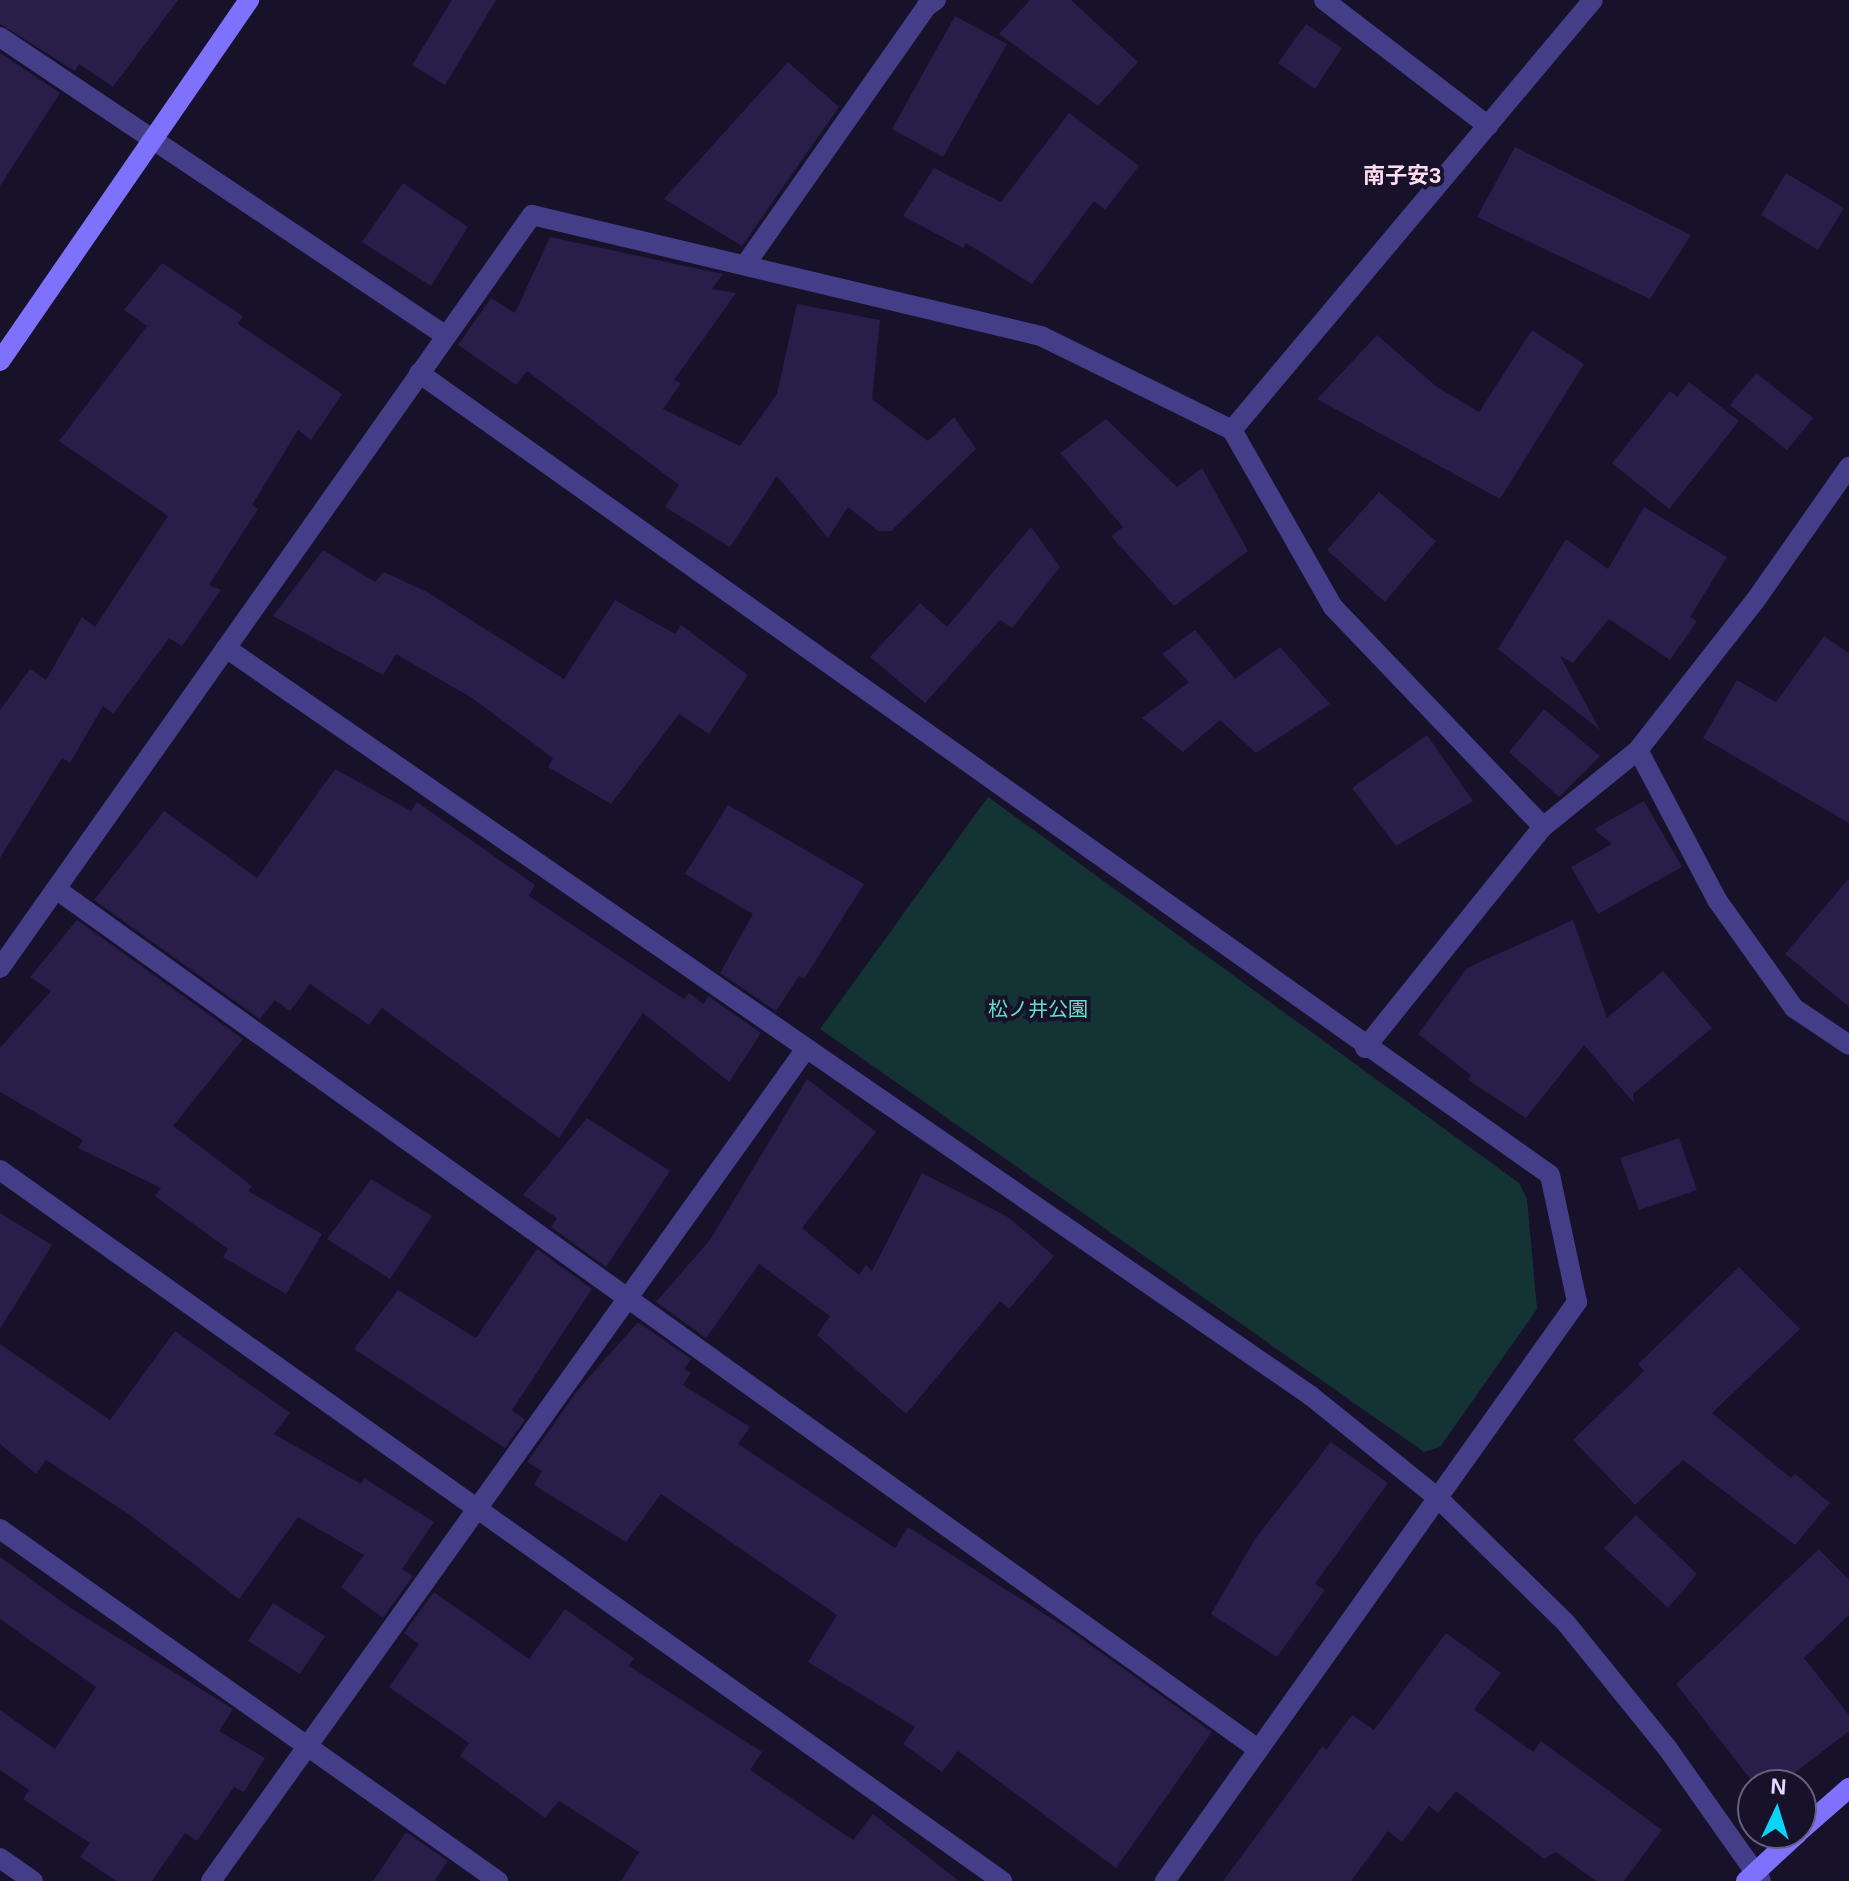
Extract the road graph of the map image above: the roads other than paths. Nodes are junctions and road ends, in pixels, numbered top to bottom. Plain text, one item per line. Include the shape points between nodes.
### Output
1 (249, 0) edge
2 (1324, 0) edge
3 (1593, 0) edge
4 (927, 2) edge
5 (0, 37) edge
6 (1488, 126) junction
7 (153, 141) junction
8 (745, 265) junction
9 (446, 336) junction
10 (0, 361) edge
11 (419, 373) junction
12 (1232, 430) junction
13 (1849, 467) edge
14 (1840, 496) edge
15 (226, 648) junction
16 (1638, 750) junction
17 (1543, 827) junction
18 (56, 889) junction
19 (0, 968) edge
20 (1849, 1045) edge
21 (1365, 1048) junction
22 (805, 1050) junction
23 (0, 1170) edge
24 (628, 1298) junction
25 (1439, 1499) junction
26 (477, 1509) junction
27 (0, 1529) edge
28 (307, 1746) junction
29 (1259, 1750) junction
30 (1849, 1788) edge
31 (1817, 1816) edge
32 (1782, 1849) edge
33 (0, 1858) edge
34 (1754, 1878) edge
35 (33, 1881) edge
36 (211, 1881) edge
37 (498, 1881) edge
38 (1002, 1881) edge
39 (1165, 1881) edge

1 - 7 street
2 - 6 street
3 - 6 street
4 - 8 street
5 - 7 street
6 - 12 street
7 - 9 street
7 - 10 street
8 - 9 street via 532,215
8 - 12 street via 1041,336
9 - 11 street
11 - 15 street
11 - 21 street
12 - 17 street via 1333,607
13 - 14 street
14 - 16 street
15 - 18 street
15 - 22 street
16 - 17 street
16 - 20 street via 1717,900 1794,1008
17 - 21 street
18 - 19 street
18 - 24 street
21 - 25 street via 1550,1175 1577,1302
22 - 24 street
22 - 25 street via 1311,1396
23 - 26 street
24 - 26 street
24 - 29 street
25 - 29 street
25 - 34 street via 1566,1623 1668,1749
26 - 28 street
26 - 38 street
27 - 28 street
28 - 36 street
28 - 37 street
29 - 39 street
30 - 31 street
32 - 34 street
33 - 35 street

